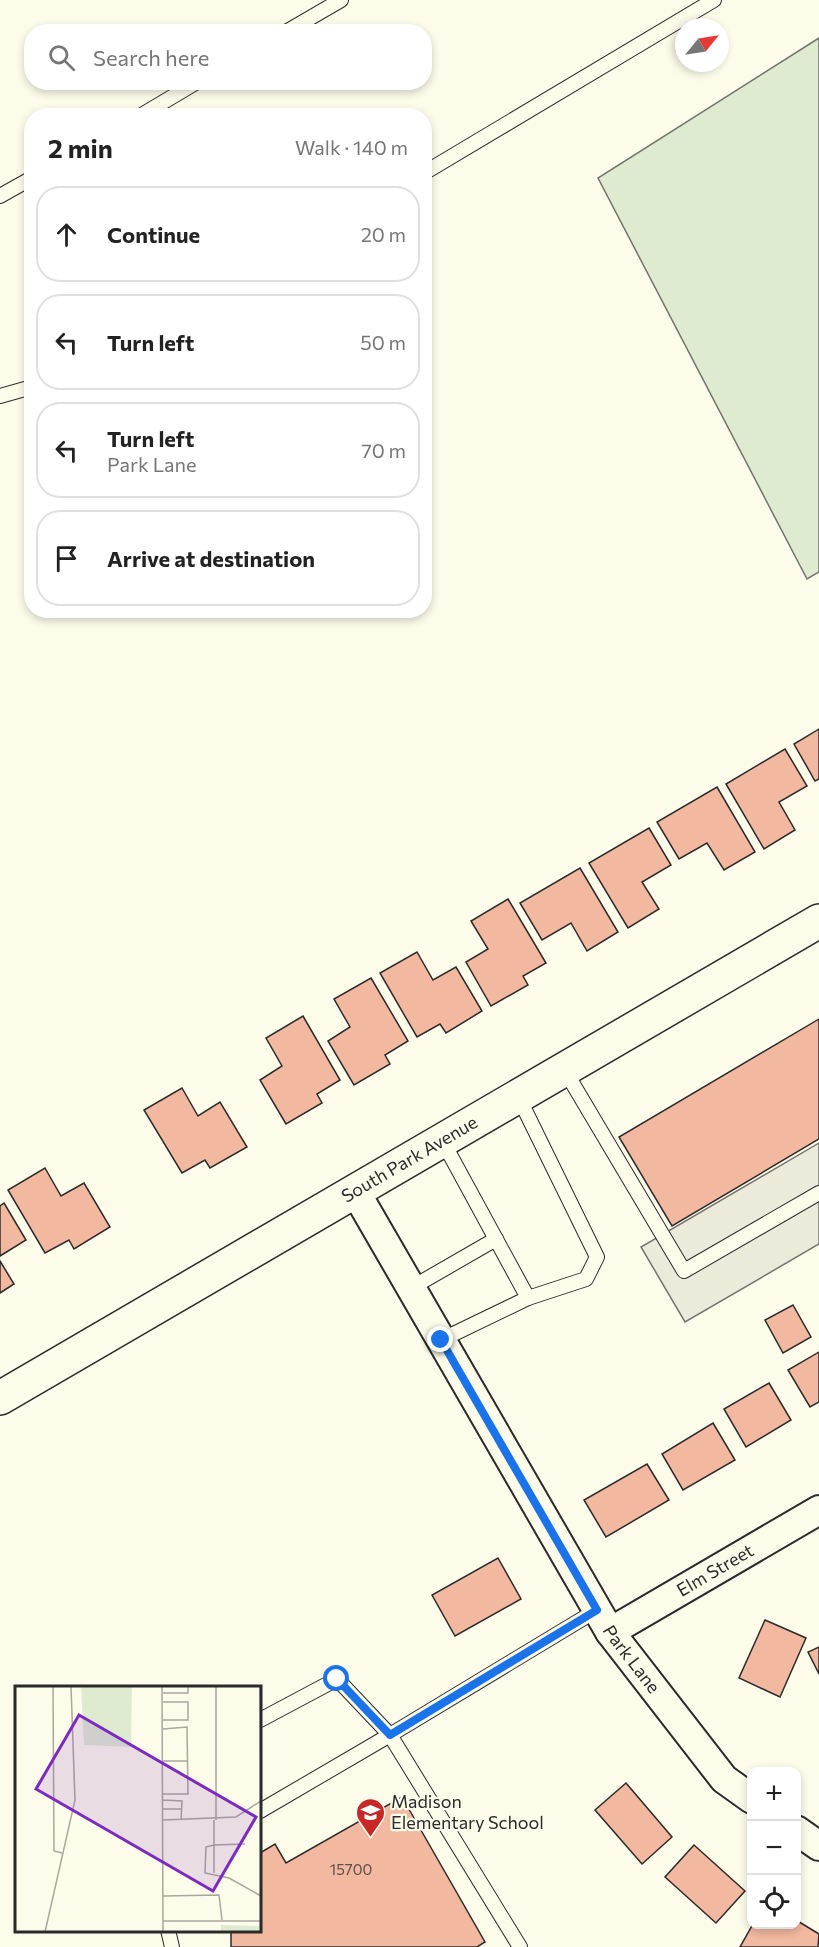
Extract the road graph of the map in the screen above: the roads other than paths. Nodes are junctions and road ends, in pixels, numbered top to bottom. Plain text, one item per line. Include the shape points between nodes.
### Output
1 (341, 0) edge
2 (714, 0) edge
3 (300, 24) edge
4 (184, 90) edge
5 (153, 108) edge
6 (432, 168) edge
7 (24, 182) edge
8 (0, 196) edge
9 (24, 389) edge
10 (0, 396) edge
11 (819, 921) edge
12 (564, 1069) junction
13 (518, 1096) junction
14 (442, 1140) junction
15 (355, 1191) junction
16 (819, 1192) edge
17 (496, 1239) junction
18 (411, 1288) junction
19 (528, 1298) junction
20 (441, 1340) junction
21 (0, 1398) edge
22 (819, 1510) edge
23 (603, 1621) junction
24 (261, 1719) edge
25 (390, 1735) junction
26 (747, 1795) edge
27 (261, 1810) edge
28 (801, 1833) edge
29 (819, 1846) edge
30 (168, 1932) edge
31 (171, 1947) edge
32 (520, 1947) edge

1 - 3 lane
2 - 6 lane
4 - 5 lane
7 - 8 lane
9 - 10 lane
11 - 12 street, South Park Avenue
12 - 13 street, South Park Avenue
12 - 16 lane via 684,1271
13 - 14 street, South Park Avenue
13 - 19 lane via 597,1257 586,1279
14 - 15 street, South Park Avenue
14 - 17 lane
15 - 18 street, Park Lane
15 - 21 street, South Park Avenue
17 - 18 lane
17 - 19 lane
18 - 20 street, Park Lane
19 - 20 lane
20 - 23 street, Park Lane
22 - 23 street, Elm Street
23 - 25 lane
23 - 26 street, Park Lane via 724,1779
24 - 25 lane via 337,1679
25 - 27 lane
25 - 32 lane
28 - 29 street
30 - 31 lane

